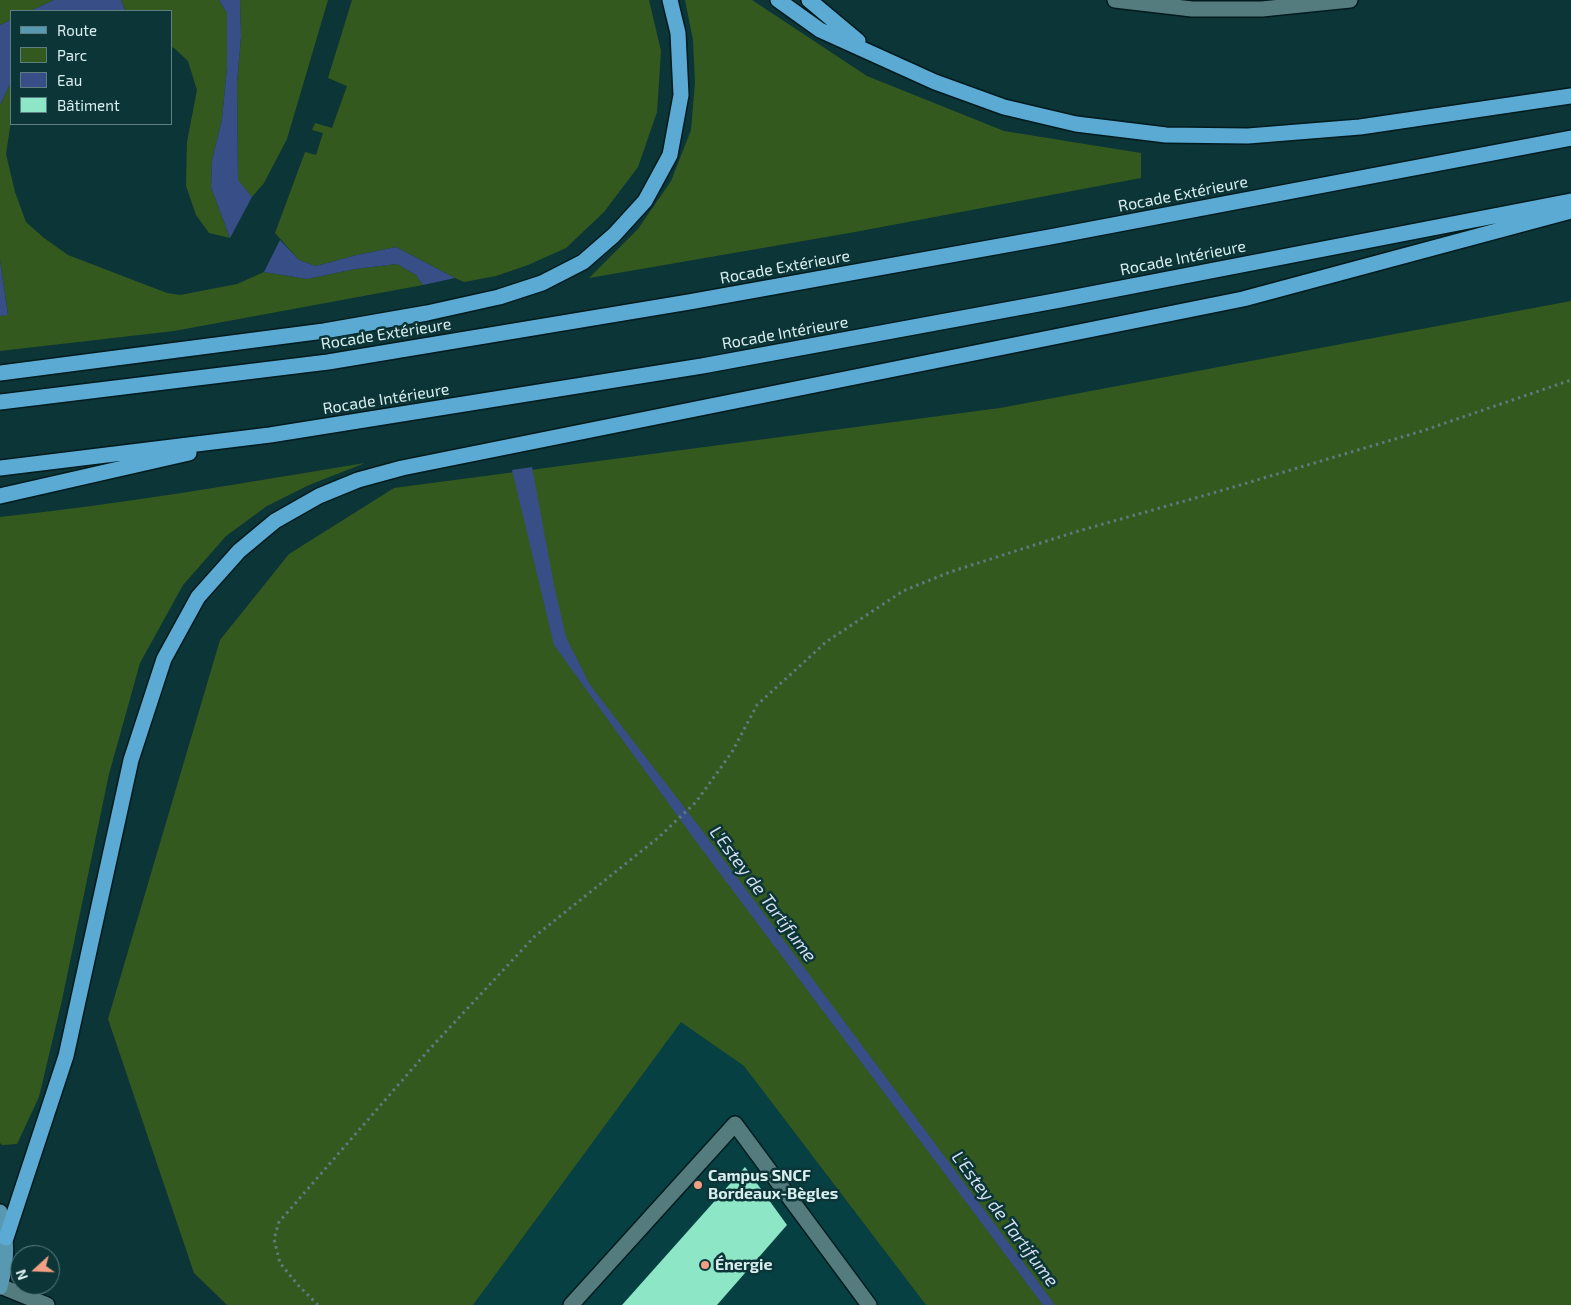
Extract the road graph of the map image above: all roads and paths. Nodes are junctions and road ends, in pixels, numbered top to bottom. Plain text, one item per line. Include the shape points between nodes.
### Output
1 (670, 0) edge
2 (778, 0) edge
3 (808, 0) edge
4 (1115, 0) edge
5 (1350, 0) edge
6 (873, 53) junction
7 (1571, 96) edge
8 (1571, 138) edge
9 (1571, 201) edge
10 (1571, 212) edge
11 (0, 373) edge
12 (1571, 380) edge
13 (0, 402) edge
14 (270, 435) junction
15 (0, 468) edge
16 (0, 496) edge
17 (0, 1212) edge
18 (6, 1238) junction
19 (0, 1286) edge
20 (47, 1305) edge
21 (318, 1305) edge
22 (571, 1305) edge
23 (869, 1305) edge

1 - 11 highway via 678,33 681,95 670,155 645,201 583,262 542,283 499,297 427,313 324,331
2 - 6 highway via 820,30
3 - 6 highway
4 - 5 street via 1192,9 1262,9
6 - 7 highway via 935,82 1004,108 1076,124 1166,135 1248,136 1360,127
8 - 13 highway, Rocade Extérieure via 689,302 328,362
9 - 14 highway, Rocade Intérieure via 702,366
10 - 18 highway via 1243,299 402,468 358,480 319,496 275,521 239,551 198,597 164,659 131,760 66,1056
12 - 21 path via 1422,431 950,572 903,591 826,642 757,705 732,752 696,802 659,837 534,937 426,1053 279,1222 274,1239 280,1263
14 - 15 highway, Rocade Intérieure
14 - 16 highway
17 - 18 main road
18 - 19 main road
19 - 20 street
22 - 23 street via 736,1124

